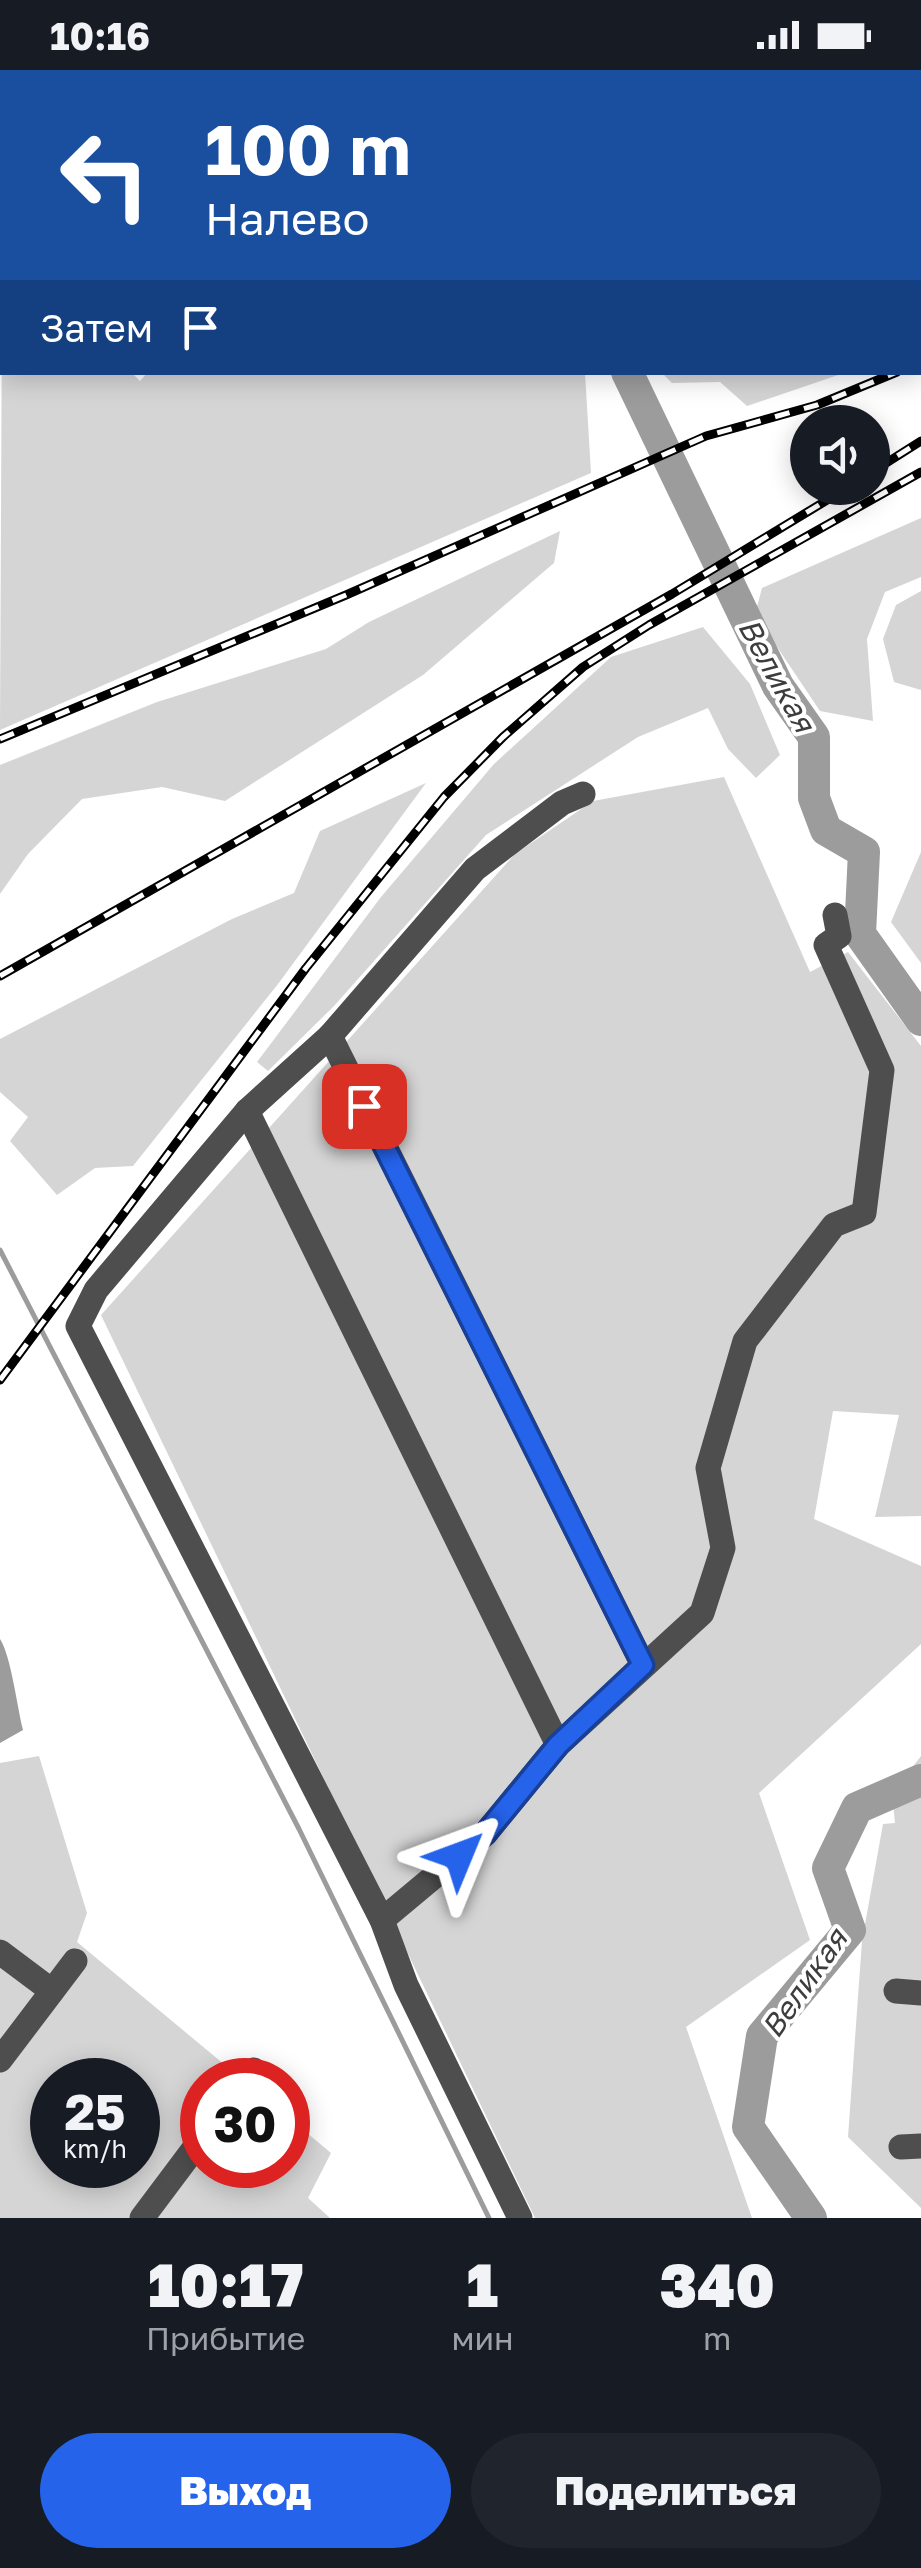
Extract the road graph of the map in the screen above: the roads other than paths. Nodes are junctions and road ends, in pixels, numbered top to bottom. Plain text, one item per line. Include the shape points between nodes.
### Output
1 (583, 794) dead end
2 (835, 915) dead end
3 (330, 1036) junction
4 (246, 1111) junction
5 (643, 1665) junction
6 (558, 1745) junction
7 (382, 1920) junction
8 (0, 1952) edge
9 (75, 1962) dead end
10 (52, 1991) junction
11 (0, 2060) edge
12 (180, 2167) edge
13 (142, 2218) edge
14 (520, 2218) edge

1 - 3 street via 475,869
2 - 5 street via 839,936 826,945 882,1070 864,1213 834,1224 745,1342 708,1468 723,1548 702,1612
3 - 4 street
3 - 5 street
4 - 6 street
4 - 7 street via 96,1290 78,1326
5 - 6 street
6 - 7 street via 485,1834
7 - 14 street via 406,1985
8 - 10 street
9 - 10 street
10 - 11 street
12 - 13 street

